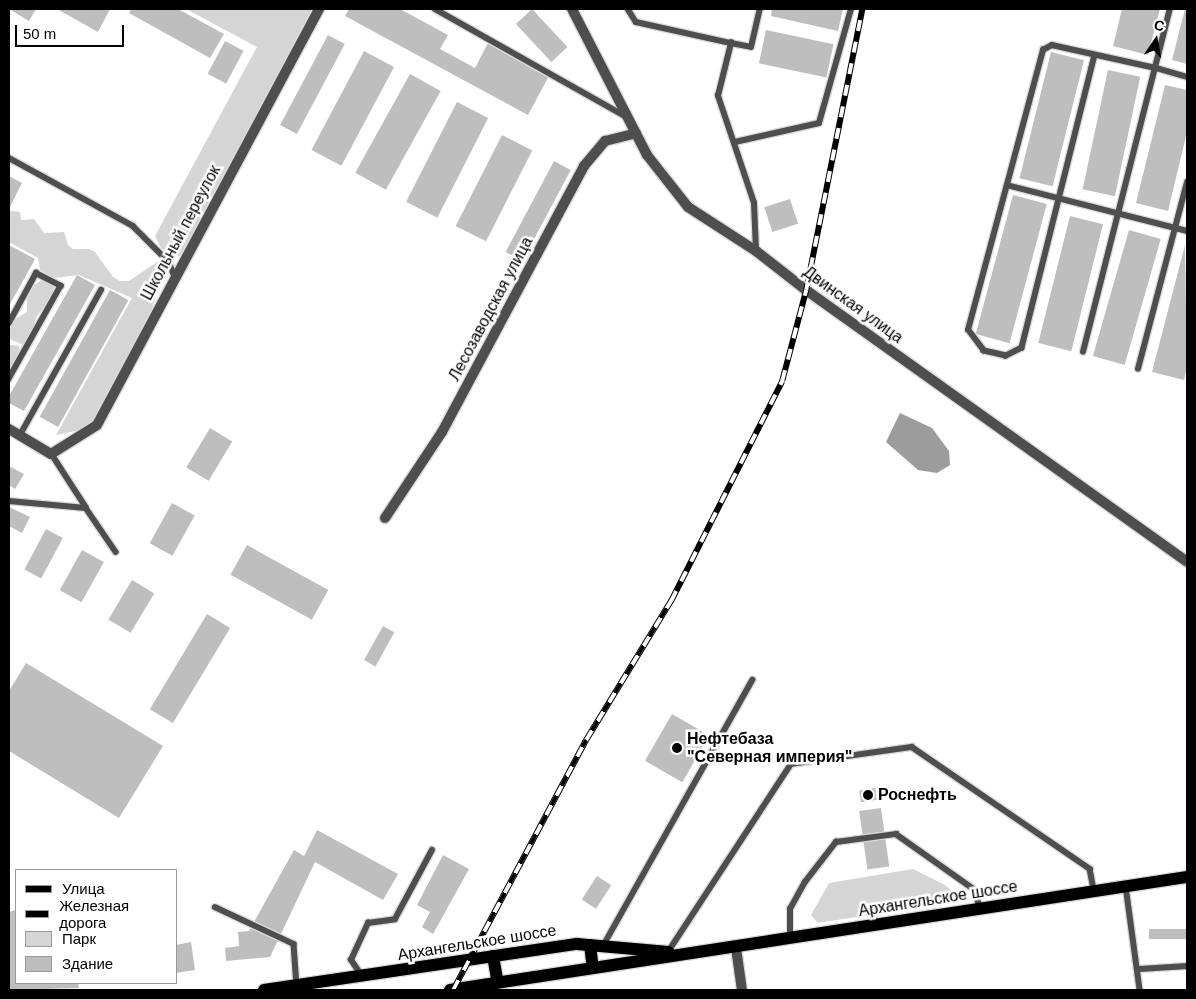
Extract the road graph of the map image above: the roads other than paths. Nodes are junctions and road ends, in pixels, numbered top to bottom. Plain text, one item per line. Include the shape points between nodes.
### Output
1 (319, 9) edge
2 (435, 9) edge
3 (572, 9) edge
4 (628, 9) edge
5 (760, 9) edge
6 (851, 9) edge
7 (1170, 9) edge
8 (731, 43) junction
9 (1096, 55) junction
10 (1156, 68) junction
11 (1187, 77) edge
12 (627, 117) junction
13 (636, 133) junction
14 (735, 142) junction
15 (9, 158) edge
16 (1187, 182) edge
17 (1007, 185) junction
18 (1060, 198) junction
19 (1117, 213) junction
20 (1175, 228) junction
21 (1187, 231) edge
22 (756, 252) junction
23 (175, 277) junction
24 (100, 290) dead end
25 (9, 323) edge
26 (1084, 352) dead end
27 (1138, 369) dead end
28 (9, 379) edge
29 (9, 429) edge
30 (20, 435) junction
31 (51, 454) junction
32 (9, 501) edge
33 (86, 508) junction
34 (385, 518) dead end
35 (116, 552) dead end
36 (1187, 562) edge
37 (752, 680) dead end
38 (432, 850) dead end
39 (1187, 877) edge
40 (1126, 886) junction
41 (1094, 890) junction
42 (215, 907) dead end
43 (980, 908) junction
44 (790, 939) junction
45 (596, 946) junction
46 (736, 948) junction
47 (668, 952) junction
48 (694, 954) junction
49 (494, 956) junction
50 (1187, 966) edge
51 (593, 968) junction
52 (1140, 969) junction
53 (362, 976) junction
54 (297, 983) dead end
55 (498, 983) junction
56 (347, 984) edge
57 (264, 990) edge
58 (450, 990) edge
59 (742, 990) edge
60 (1140, 990) edge

1 - 23 street, Школьный переулок
2 - 12 lane
3 - 12 street, Двинская улица
4 - 8 lane via 636,22
5 - 8 lane via 751,47
6 - 14 lane via 819,123
7 - 10 lane
8 - 14 lane via 718,96
9 - 10 lane
9 - 17 lane via 1052,45 1043,50
9 - 18 lane
10 - 11 lane
10 - 19 lane
12 - 13 street, Двинская улица
13 - 22 street, Двинская улица via 647,155 688,207
13 - 34 street, Лесозаводская улица via 605,141 584,166 442,432
14 - 22 lane via 754,202
15 - 23 lane via 133,226 169,262
16 - 20 lane
17 - 18 lane
17 - 18 lane via 968,330 984,351 1006,356 1022,348
18 - 19 lane
19 - 20 lane
19 - 26 lane
20 - 21 lane
20 - 27 lane
22 - 36 street, Двинская улица
23 - 31 street, Школьный переулок via 97,425
24 - 30 lane
25 - 28 lane via 36,273 61,286
29 - 30 street
30 - 31 street
31 - 33 lane
32 - 33 lane
33 - 35 lane
37 - 45 lane
38 - 53 lane via 395,919 368,923 351,960
39 - 40 main road, Архангельское шоссе
40 - 41 main road, Архангельское шоссе
40 - 52 lane
41 - 43 main road, Архангельское шоссе
41 - 47 lane via 1090,869 912,747 791,764
42 - 54 lane via 294,944
43 - 44 main road, Архангельское шоссе
43 - 44 lane via 975,890 896,834 836,842 805,882 790,909
44 - 46 main road, Архангельское шоссе
45 - 47 main road, Архангельское шоссе
45 - 49 main road, Архангельское шоссе
45 - 51 main road
46 - 48 main road, Архангельское шоссе
46 - 59 street
47 - 48 main road, Архангельское шоссе
48 - 51 main road, Архангельское шоссе
49 - 53 main road, Архангельское шоссе
49 - 55 main road
50 - 52 lane
51 - 55 main road, Архангельское шоссе
52 - 60 lane
53 - 56 main road, Архангельское шоссе
55 - 58 main road, Архангельское шоссе
56 - 57 main road, Архангельское шоссе

